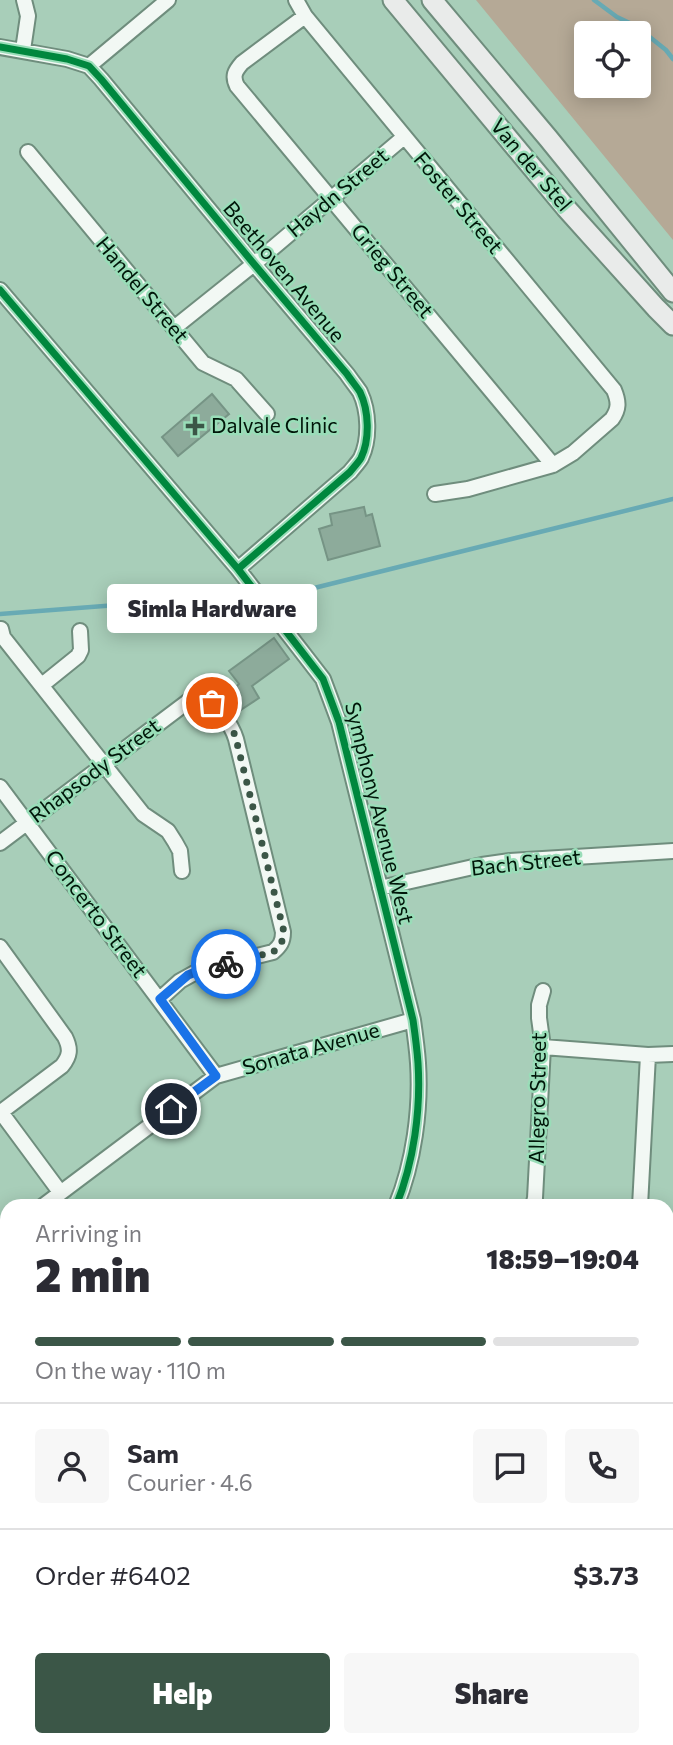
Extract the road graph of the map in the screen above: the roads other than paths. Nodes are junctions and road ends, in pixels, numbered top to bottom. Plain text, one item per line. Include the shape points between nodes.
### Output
1 (24, 0) edge
2 (168, 0) edge
3 (296, 0) edge
4 (393, 0) edge
5 (432, 0) edge
6 (305, 16) junction
7 (0, 47) edge
8 (23, 50) junction
9 (89, 66) junction
10 (404, 137) junction
11 (28, 152) dead end
12 (332, 199) junction
13 (254, 264) junction
14 (0, 290) edge
15 (673, 292) edge
16 (673, 325) edge
17 (174, 328) junction
18 (267, 415) dead end
19 (553, 465) junction
20 (435, 494) dead end
21 (238, 569) junction
22 (1, 628) edge
23 (80, 631) dead end
24 (42, 685) junction
25 (103, 764) junction
26 (0, 787) edge
27 (27, 822) junction
28 (0, 843) edge
29 (673, 851) edge
30 (182, 871) dead end
31 (380, 888) junction
32 (0, 947) edge
33 (543, 991) dead end
34 (160, 999) junction
35 (413, 1020) junction
36 (543, 1047) junction
37 (673, 1054) edge
38 (648, 1055) junction
39 (216, 1076) junction
40 (0, 1112) edge
41 (60, 1192) junction
42 (52, 1199) edge
43 (398, 1199) edge
44 (533, 1199) edge
45 (640, 1199) edge

1 - 8 street via 28,16
2 - 9 street
3 - 6 street, Foster Street
4 - 16 main road, Van der Stel via 566,208
5 - 15 main road, Van der Stel
6 - 10 street, Foster Street
6 - 12 street, Grieg Street via 242,63 234,76 237,86
7 - 8 street
8 - 9 street
9 - 13 street, Beethoven Avenue
10 - 12 street, Haydn Street
10 - 19 street, Foster Street via 614,390 618,406 612,419
11 - 17 street, Handel Street
12 - 13 street, Haydn Street
12 - 19 street, Grieg Street
13 - 17 street, Haydn Street
13 - 21 street, Beethoven Avenue via 360,392 367,425 360,459 350,472
14 - 21 street, Symphony Avenue West
17 - 18 street, Handel Street via 203,363 236,379
19 - 20 street
21 - 31 street, Symphony Avenue West via 329,692
22 - 24 street via 3,637
23 - 24 street via 78,656
24 - 25 street
25 - 27 street, Rhapsody Street
25 - 30 street via 143,814 168,831 180,851
25 - 34 street, Rhapsody Street via 190,700 212,703 233,730 284,932 273,952 188,975
26 - 27 street, Concerto Street
27 - 28 street, Rhapsody Street
27 - 34 street, Concerto Street
29 - 31 street, Bach Street via 510,861
31 - 35 street, Symphony Avenue West
32 - 40 street via 65,1037 70,1051 62,1066
33 - 36 street, Allegro Street via 539,1018
34 - 39 street, Concerto Street
35 - 39 street, Sonata Avenue
35 - 43 street, Symphony Avenue West via 419,1101
36 - 38 street
36 - 44 street, Allegro Street
37 - 38 street
38 - 45 street
39 - 41 street, Sonata Avenue
40 - 41 street
41 - 42 street, Sonata Avenue

